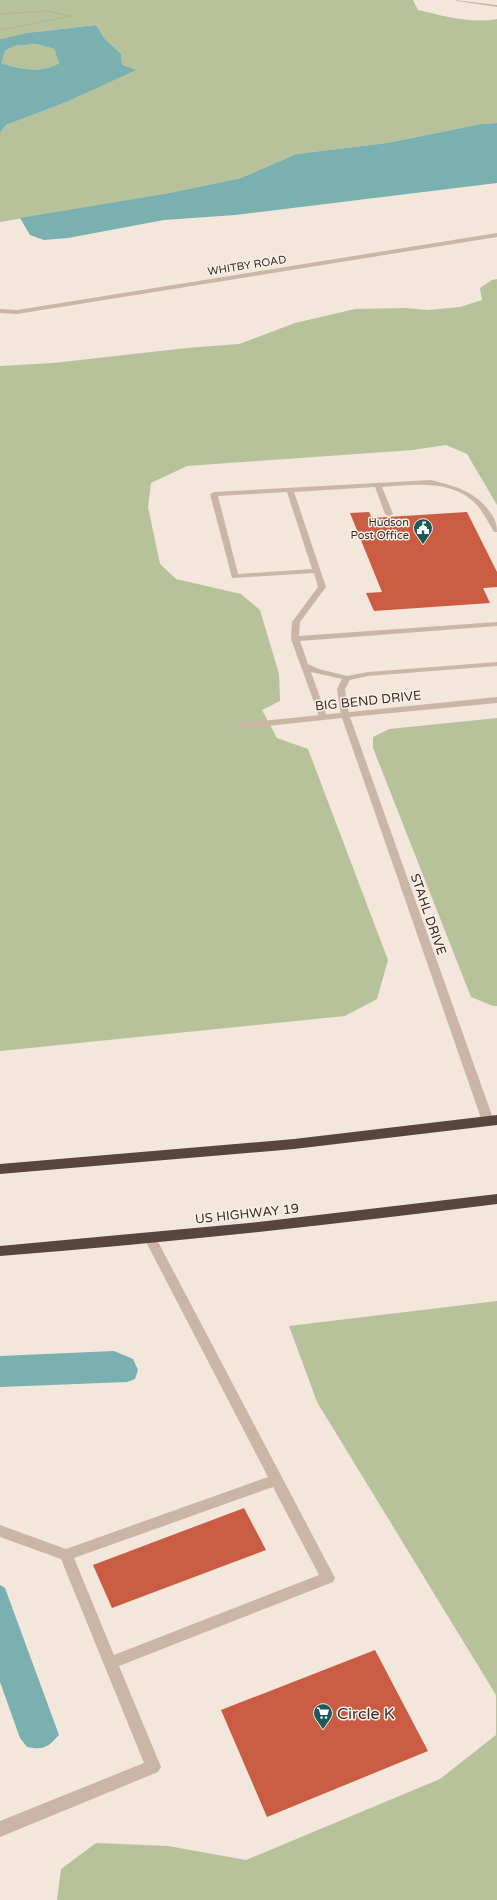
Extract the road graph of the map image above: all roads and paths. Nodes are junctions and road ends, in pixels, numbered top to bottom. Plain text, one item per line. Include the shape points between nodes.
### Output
1 (457, 0) edge
2 (497, 6) edge
3 (0, 14) edge
4 (0, 30) edge
5 (497, 235) edge
6 (0, 311) edge
7 (378, 485) junction
8 (290, 490) junction
9 (390, 514) dead end
10 (497, 530) edge
11 (317, 571) junction
12 (497, 624) edge
13 (295, 639) junction
14 (497, 664) edge
15 (305, 666) junction
16 (347, 678) junction
17 (497, 700) edge
18 (345, 715) junction
19 (323, 717) junction
20 (241, 726) dead end
21 (492, 1120) edge
22 (0, 1169) edge
23 (497, 1199) edge
24 (150, 1238) junction
25 (0, 1251) edge
26 (276, 1480) junction
27 (0, 1531) edge
28 (66, 1555) junction
29 (110, 1663) junction
30 (0, 1829) edge

1 - 2 street
3 - 4 path via 47,11 71,16
5 - 6 street, WHITBY ROAD via 24,311
7 - 8 street
7 - 9 street
7 - 10 street via 431,482 453,487 475,499 486,510
8 - 11 street
8 - 11 street via 214,494 235,576
11 - 13 street via 322,587 296,622
12 - 13 street
13 - 15 street
14 - 16 street
15 - 16 street
15 - 19 street
16 - 18 street, STAHL DRIVE via 341,689
17 - 18 street, BIG BEND DRIVE
18 - 19 street, BIG BEND DRIVE
18 - 21 street, STAHL DRIVE
19 - 20 street, BIG BEND DRIVE
21 - 22 highway via 294,1144
23 - 24 highway, US HIGHWAY 19
24 - 25 highway, US HIGHWAY 19
24 - 26 street
26 - 28 street
26 - 29 street via 328,1578
27 - 28 street
28 - 29 street
29 - 30 street via 153,1768

